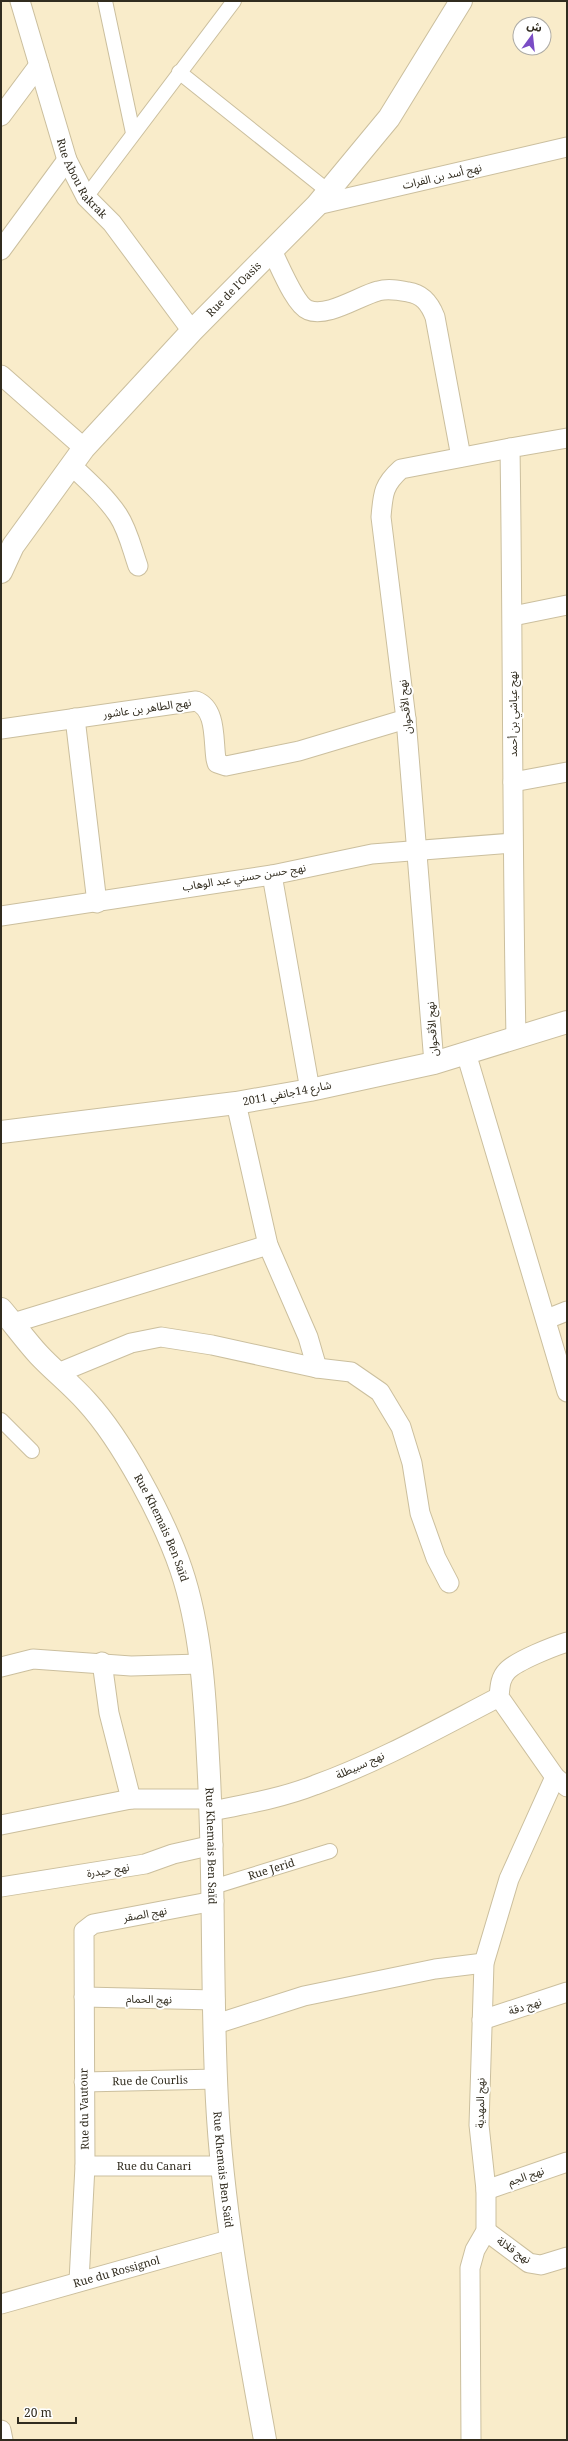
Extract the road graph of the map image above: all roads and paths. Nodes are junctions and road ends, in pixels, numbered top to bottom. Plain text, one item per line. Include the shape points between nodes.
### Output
1 (20, 1) edge
2 (105, 1) edge
3 (234, 1) edge
4 (461, 1) edge
5 (39, 65) junction
6 (179, 72) junction
7 (1, 116) edge
8 (133, 133) junction
9 (567, 147) edge
10 (67, 160) junction
11 (86, 197) junction
12 (323, 198) junction
13 (1, 250) edge
14 (272, 250) junction
15 (192, 331) junction
16 (1, 375) edge
17 (567, 438) edge
18 (510, 448) junction
19 (78, 457) junction
20 (460, 457) junction
21 (138, 566) dead end
22 (1, 572) edge
23 (567, 605) edge
24 (513, 616) junction
25 (75, 718) junction
26 (406, 719) junction
27 (1, 729) edge
28 (567, 772) edge
29 (513, 782) junction
30 (512, 843) junction
31 (418, 850) junction
32 (272, 875) junction
33 (97, 903) junction
34 (1, 916) edge
35 (567, 1022) edge
36 (516, 1037) junction
37 (466, 1053) junction
38 (434, 1063) junction
39 (310, 1090) junction
40 (236, 1103) junction
41 (1, 1132) edge
42 (268, 1245) junction
43 (567, 1311) edge
44 (7, 1316) edge
45 (546, 1319) junction
46 (317, 1368) junction
47 (58, 1373) junction
48 (567, 1392) edge
49 (1, 1420) edge
50 (32, 1451) dead end
51 (449, 1583) dead end
52 (567, 1642) edge
53 (102, 1662) junction
54 (200, 1664) junction
55 (1, 1667) edge
56 (499, 1697) junction
57 (561, 1782) edge
58 (131, 1799) junction
59 (211, 1805) junction
60 (1, 1825) edge
61 (213, 1846) junction
62 (330, 1851) dead end
63 (1, 1887) edge
64 (214, 1894) junction
65 (84, 1937) joint
66 (484, 1963) junction
67 (567, 1992) edge
68 (84, 1997) junction
69 (215, 2000) junction
70 (482, 2020) junction
71 (216, 2024) junction
72 (217, 2079) junction
73 (84, 2082) junction
74 (567, 2162) edge
75 (85, 2166) junction
76 (222, 2166) junction
77 (486, 2190) junction
78 (486, 2231) junction
79 (232, 2239) junction
80 (567, 2257) edge
81 (79, 2281) junction
82 (1, 2304) edge
83 (1, 2430) edge
84 (3, 2440) edge
85 (265, 2440) edge
86 (471, 2440) edge

1 - 5 street, Rue Abou Rakrak
2 - 8 street
3 - 6 street
4 - 12 street, Rue de l'Oasis via 389,118
5 - 7 street
5 - 10 street, Rue Abou Rakrak
6 - 8 street
6 - 12 street
8 - 11 street
9 - 12 street, نهج أسد بن الفرات
10 - 11 street, Rue Abou Rakrak
10 - 13 street
11 - 15 street, Rue Abou Rakrak via 112,224
12 - 14 street, Rue de l'Oasis
14 - 15 street, Rue de l'Oasis
14 - 20 street via 299,304 308,310 333,308 379,290 395,289 424,298 431,306 435,317
15 - 19 street, Rue de l'Oasis
16 - 19 street
17 - 18 street
18 - 20 street, نهج الأقحوان
18 - 24 street, نهج عياشي بن أحمد
19 - 21 street via 98,492 118,515 128,535
19 - 22 street, Rue de l'Oasis via 13,546
20 - 26 street, نهج الأقحوان via 401,469 389,479 384,493 382,517
23 - 24 street
24 - 29 street, نهج عياشي بن أحمد
25 - 26 street, نهج الطاهر بن عاشور via 196,701 210,712 217,763 226,766 299,751
25 - 27 street, نهج الطاهر بن عاشور
25 - 33 street
26 - 31 street, نهج الأقحوان
28 - 29 street
29 - 30 street, نهج عياشي بن أحمد
30 - 31 street, نهج حسن حسني عبد الوهاب
30 - 36 street, نهج عياشي بن أحمد
31 - 32 street, نهج حسن حسني عبد الوهاب via 372,854
31 - 38 street, نهج الأقحوان
32 - 33 street, نهج حسن حسني عبد الوهاب via 180,887
32 - 39 street
33 - 34 street, نهج حسن حسني عبد الوهاب
35 - 36 street, شارع 14جانفي 2011
36 - 37 street, شارع 14جانفي 2011
37 - 38 street, شارع 14جانفي 2011
37 - 45 street
38 - 39 street, شارع 14جانفي 2011
39 - 40 street, شارع 14جانفي 2011
40 - 41 street, شارع 14جانفي 2011
40 - 42 street
42 - 44 street
42 - 46 street via 308,1337
43 - 45 street
44 - 47 street, Rue Khemais Ben Saïd
45 - 48 street
46 - 47 street via 212,1345 161,1337 131,1343
46 - 51 street via 351,1372 380,1392 384,1398 401,1427 412,1463 420,1513 436,1558
47 - 54 street, Rue Khemais Ben Saïd via 88,1403 122,1449 163,1526 181,1570
49 - 50 street
52 - 56 street via 508,1670 500,1682
53 - 54 street via 131,1666
53 - 55 street via 33,1659
53 - 58 street via 108,1713
54 - 59 street, Rue Khemais Ben Saïd
56 - 57 street
56 - 59 street, نهج سبيطلة via 428,1734 316,1786 264,1801
57 - 66 street, نهج المهدية via 508,1879
58 - 59 street, نهج سبيطلة
58 - 60 street, نهج سبيطلة
59 - 61 street, Rue Khemais Ben Saïd
61 - 63 street, نهج حيدرة via 173,1854 145,1864
61 - 64 street, Rue Khemais Ben Saïd
62 - 64 street, Rue Jerid
64 - 65 street, نهج الصقر via 93,1924 88,1926
64 - 69 street, Rue Khemais Ben Saïd
65 - 68 street, Rue du Vautour
66 - 70 street, نهج المهدية
66 - 71 street via 435,1969 304,1996
67 - 70 street, نهج دقة
68 - 69 street, نهج الحمام
68 - 73 street, Rue du Vautour
69 - 71 street, Rue Khemais Ben Saïd
70 - 77 street, نهج المهدية via 479,2126
71 - 72 street, Rue Khemais Ben Saïd
72 - 73 street, Rue de Courlis
72 - 76 street, Rue Khemais Ben Saïd
73 - 75 street, Rue du Vautour
74 - 77 street, نهج الجم
75 - 76 street, Rue du Canari
75 - 81 street, Rue du Vautour
76 - 79 street, Rue Khemais Ben Saïd
77 - 78 street, نهج المهدية
78 - 80 street, نهج قلالة via 529,2263 541,2265
78 - 86 street via 475,2250 470,2268
79 - 81 street, Rue du Rossignol
79 - 85 street, Rue Khemais Ben Saïd
81 - 82 street, Rue du Rossignol
83 - 84 street

